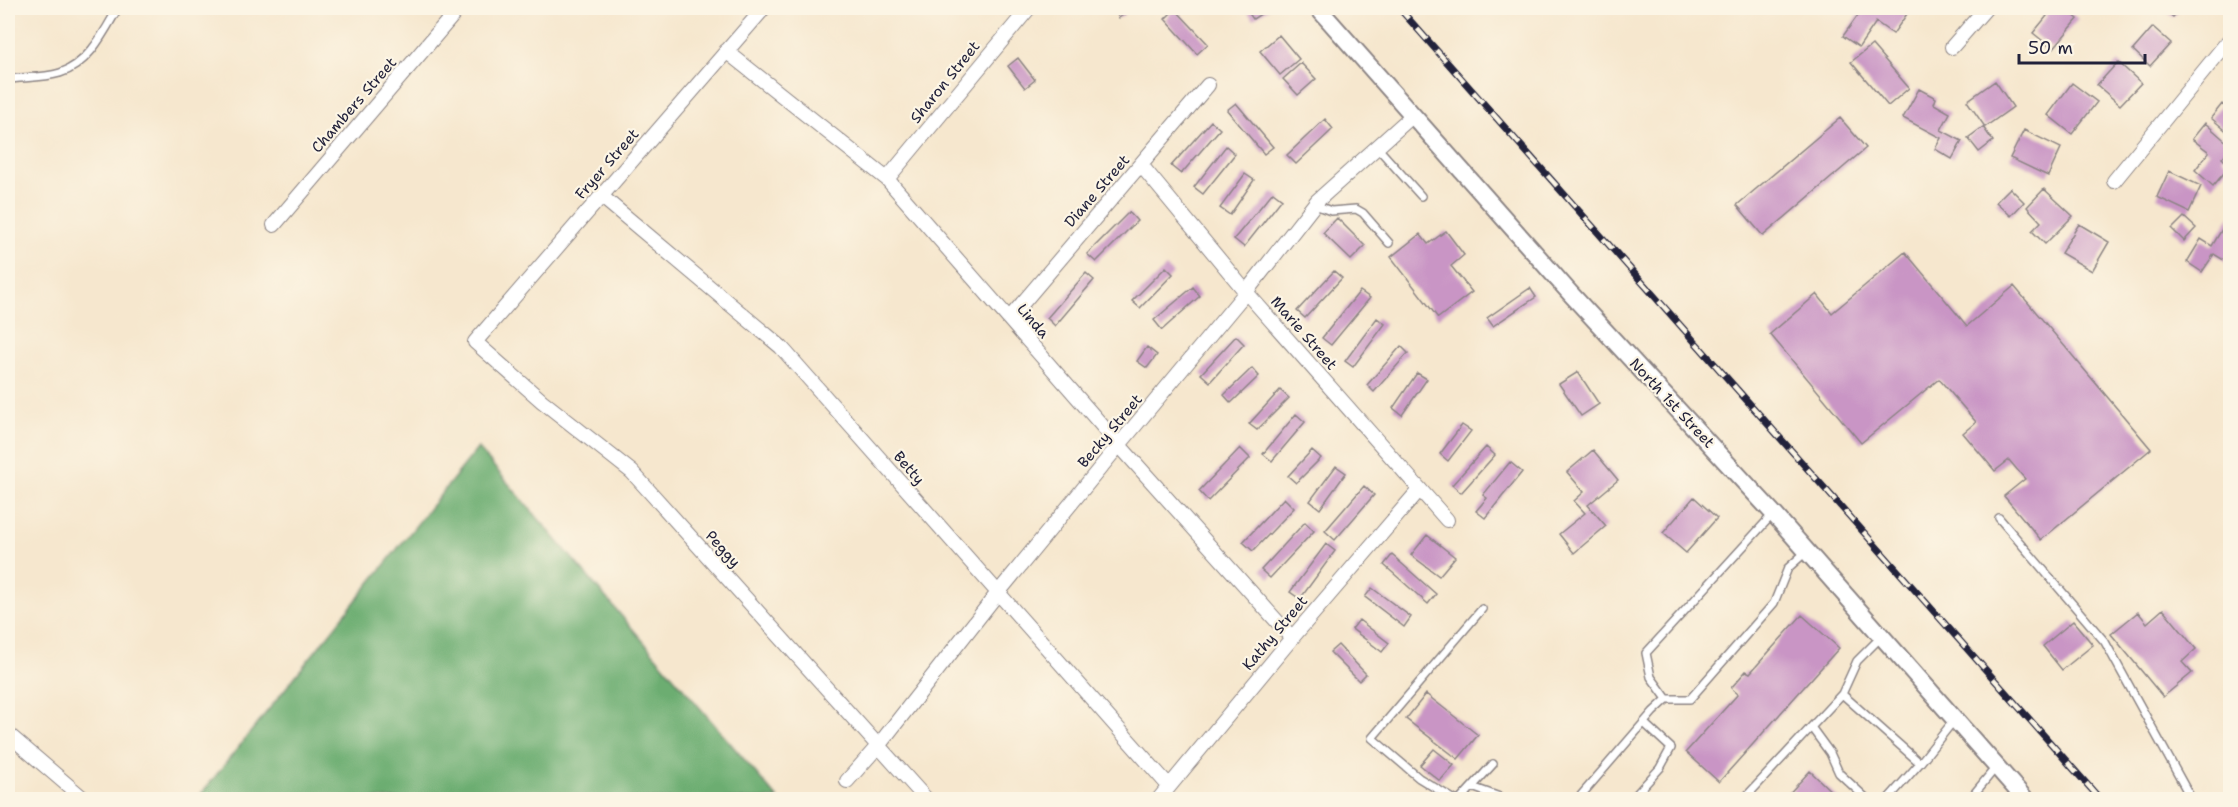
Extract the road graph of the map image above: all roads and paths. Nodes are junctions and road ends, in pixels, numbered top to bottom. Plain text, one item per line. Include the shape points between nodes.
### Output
1 (118, 8) edge
2 (459, 8) edge
3 (764, 8) edge
4 (1029, 8) edge
5 (1318, 8) edge
6 (1986, 8) edge
7 (2230, 39) edge
8 (1952, 47) dead end
9 (726, 51) junction
10 (8, 79) edge
11 (1208, 85) dead end
12 (1413, 115) junction
13 (1377, 147) junction
14 (1141, 165) junction
15 (887, 179) junction
16 (2114, 181) dead end
17 (601, 196) junction
18 (1421, 196) dead end
19 (1314, 205) junction
20 (274, 225) dead end
21 (1389, 243) dead end
22 (1246, 292) junction
23 (1009, 319) junction
24 (475, 342) joint
25 (1119, 445) junction
26 (1420, 489) junction
27 (1773, 513) junction
28 (1999, 518) dead end
29 (1447, 520) dead end
30 (1807, 551) junction
31 (997, 594) junction
32 (1482, 609) dead end
33 (1882, 636) junction
34 (1292, 638) junction
35 (1842, 694) junction
36 (1667, 699) junction
37 (1956, 718) junction
38 (1644, 723) junction
39 (1811, 727) junction
40 (8, 734) edge
41 (878, 746) junction
42 (1920, 763) junction
43 (1493, 764) dead end
44 (1996, 766) junction
45 (847, 781) dead end
46 (1169, 786) junction
47 (1472, 787) junction
48 (85, 800) edge
49 (927, 800) edge
50 (1158, 800) edge
51 (1457, 800) edge
52 (1508, 800) edge
53 (1577, 800) edge
54 (1630, 800) edge
55 (1743, 800) edge
56 (1868, 800) edge
57 (1887, 800) edge
58 (1969, 800) edge
59 (2026, 800) edge
60 (2192, 800) edge

1 - 10 lane via 95,47 77,64 60,73
2 - 20 street, Chambers Street
3 - 9 street, Fryer Street
4 - 15 street, Sharon Street
5 - 12 street, North 1st Street
6 - 8 street
7 - 16 street
9 - 15 street, Linda
9 - 17 street, Fryer Street
11 - 14 street, Diane Street
12 - 13 street, Becky Street
12 - 27 street, North 1st Street
13 - 18 lane
13 - 19 street, Becky Street
14 - 22 street, Marie Street
14 - 23 street, Diane Street
15 - 23 street, Linda
17 - 24 street, Fryer Street
17 - 31 street, Betty via 781,347
19 - 21 lane via 1331,211 1356,209
19 - 22 street, Becky Street
22 - 25 street, Becky Street
22 - 26 street, Marie Street
23 - 25 street, Linda
24 - 41 street, Peggy via 632,472
25 - 31 street, Becky Street
25 - 34 street, Linda
26 - 29 street, Marie Street
26 - 34 street, Kathy Street
27 - 30 street, North 1st Street
27 - 36 lane via 1646,653 1651,677
28 - 60 lane via 2105,642
30 - 33 street, North 1st Street
30 - 36 lane via 1788,568 1774,603 1690,699
31 - 41 street, Becky Street
31 - 46 street, Betty
32 - 51 lane via 1372,738 1419,778
33 - 35 lane via 1857,661
33 - 37 street, North 1st Street
34 - 46 street, Kathy Street
35 - 39 lane
35 - 42 lane
36 - 38 lane
37 - 42 lane
37 - 44 street, North 1st Street
38 - 53 lane
38 - 54 lane via 1671,748 1660,768
39 - 55 lane
39 - 56 lane via 1839,773
40 - 48 street
41 - 45 street, Becky Street
41 - 49 street, Peggy
42 - 57 lane
43 - 47 lane
44 - 58 lane
44 - 59 street, North 1st Street
46 - 50 street, Kathy Street
47 - 51 lane
47 - 52 lane

